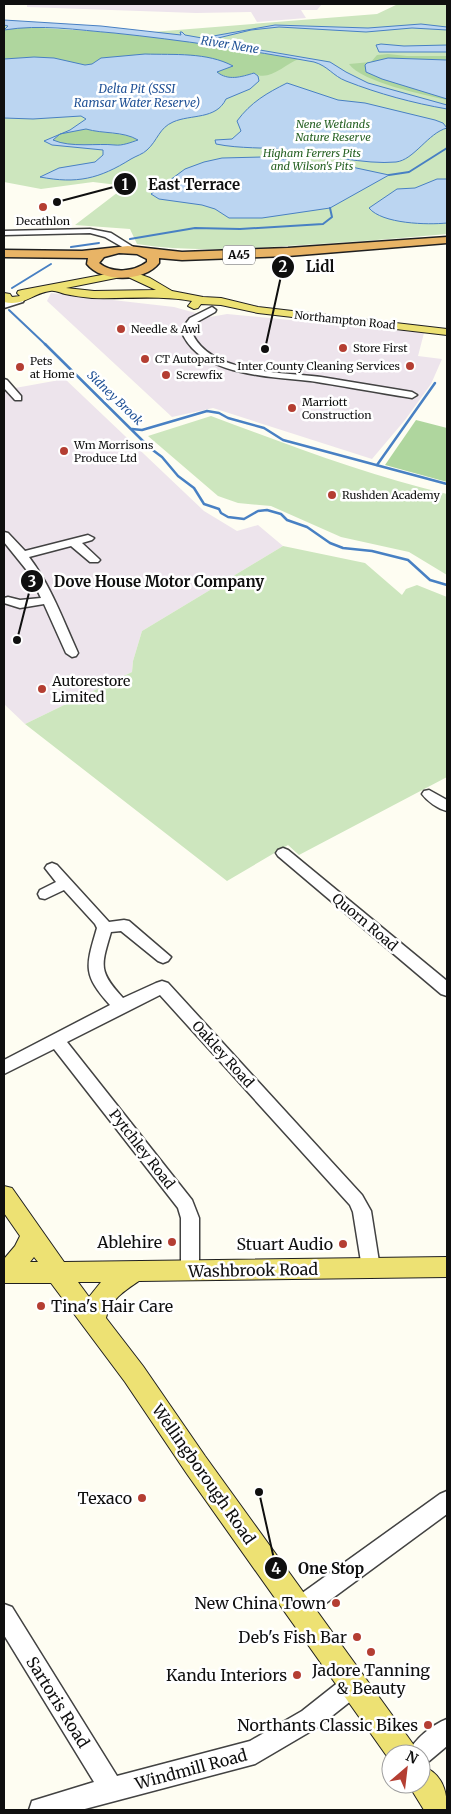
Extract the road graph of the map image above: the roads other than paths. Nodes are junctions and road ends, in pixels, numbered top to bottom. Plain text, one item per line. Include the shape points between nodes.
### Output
1 (4, 232) edge
2 (112, 238) junction
3 (447, 240) edge
4 (447, 245) edge
5 (140, 252) junction
6 (103, 253) junction
7 (4, 254) edge
8 (4, 260) edge
9 (97, 268) junction
10 (147, 272) junction
11 (126, 273) junction
12 (86, 281) junction
13 (49, 288) junction
14 (169, 294) junction
15 (140, 295) junction
16 (11, 296) edge
17 (180, 300) junction
18 (216, 307) joint
19 (198, 308) junction
20 (447, 332) edge
21 (6, 388) edge
22 (412, 394) dead end
23 (18, 398) dead end
24 (4, 535) edge
25 (88, 538) dead end
26 (74, 542) junction
27 (22, 555) junction
28 (94, 560) dead end
29 (49, 600) junction
30 (8, 601) dead end
31 (72, 653) dead end
32 (429, 794) dead end
33 (447, 807) edge
34 (283, 853) dead end
35 (52, 868) dead end
36 (66, 883) junction
37 (45, 894) dead end
38 (105, 928) junction
39 (163, 957) dead end
40 (447, 990) edge
41 (121, 1006) junction
42 (57, 1041) junction
43 (4, 1068) edge
44 (4, 1195) edge
45 (32, 1235) junction
46 (447, 1267) edge
47 (371, 1268) junction
48 (190, 1270) junction
49 (58, 1272) junction
50 (134, 1272) junction
51 (5, 1273) edge
52 (93, 1320) junction
53 (447, 1501) edge
54 (299, 1609) junction
55 (4, 1615) edge
56 (353, 1685) junction
57 (447, 1731) edge
58 (396, 1744) edge
59 (431, 1745) edge
60 (112, 1789) junction
61 (431, 1794) edge
62 (41, 1810) edge
63 (442, 1810) edge

1 - 2 street via 90,231
2 - 5 street
2 - 6 street
3 - 5 highway, A45 via 268,253 182,256
4 - 10 highway, A45 via 308,258 179,262
5 - 6 highway
5 - 10 highway via 154,261
6 - 7 highway via 82,256
6 - 9 highway via 93,260
8 - 9 highway via 64,262
9 - 11 highway
9 - 12 main road
10 - 11 highway
10 - 14 main road
11 - 12 main road
12 - 13 main road
13 - 15 main road
13 - 16 main road
14 - 15 main road
14 - 17 main road
14 - 19 main road
15 - 17 main road
17 - 19 main road
18 - 19 main road
18 - 20 main road, Northampton Road via 243,307
19 - 22 street via 188,325 187,335 200,351 226,365
21 - 23 street
24 - 27 street
25 - 26 street
26 - 27 street
26 - 28 street
27 - 29 street
29 - 30 street via 20,604
29 - 31 street
32 - 33 street
34 - 40 street, Quorn Road
35 - 36 street
36 - 37 street
36 - 38 street
38 - 39 street via 124,925
38 - 41 street via 94,965 101,984
41 - 42 street, Oakley Road
41 - 47 street, Oakley Road via 162,987 356,1200 362,1211
42 - 43 street, Oakley Road
42 - 48 street, Pytchley Road via 186,1205 190,1218
44 - 45 main road, Wellingborough Road
45 - 49 main road, Wellingborough Road
45 - 51 main road via 24,1253
46 - 47 main road, Washbrook Road
47 - 48 main road, Washbrook Road
48 - 50 main road, Washbrook Road
49 - 50 main road, Washbrook Road
49 - 51 main road
49 - 52 main road, Wellingborough Road
50 - 52 main road via 104,1294 96,1306
52 - 54 main road, Wellingborough Road
53 - 54 street
54 - 56 main road, Wellingborough Road
55 - 60 street, Sartoris Road
56 - 58 main road, Wellingborough Road
56 - 60 street, Windmill Road via 310,1719 255,1752
57 - 59 street
60 - 62 street, Windmill Road
61 - 63 main road

